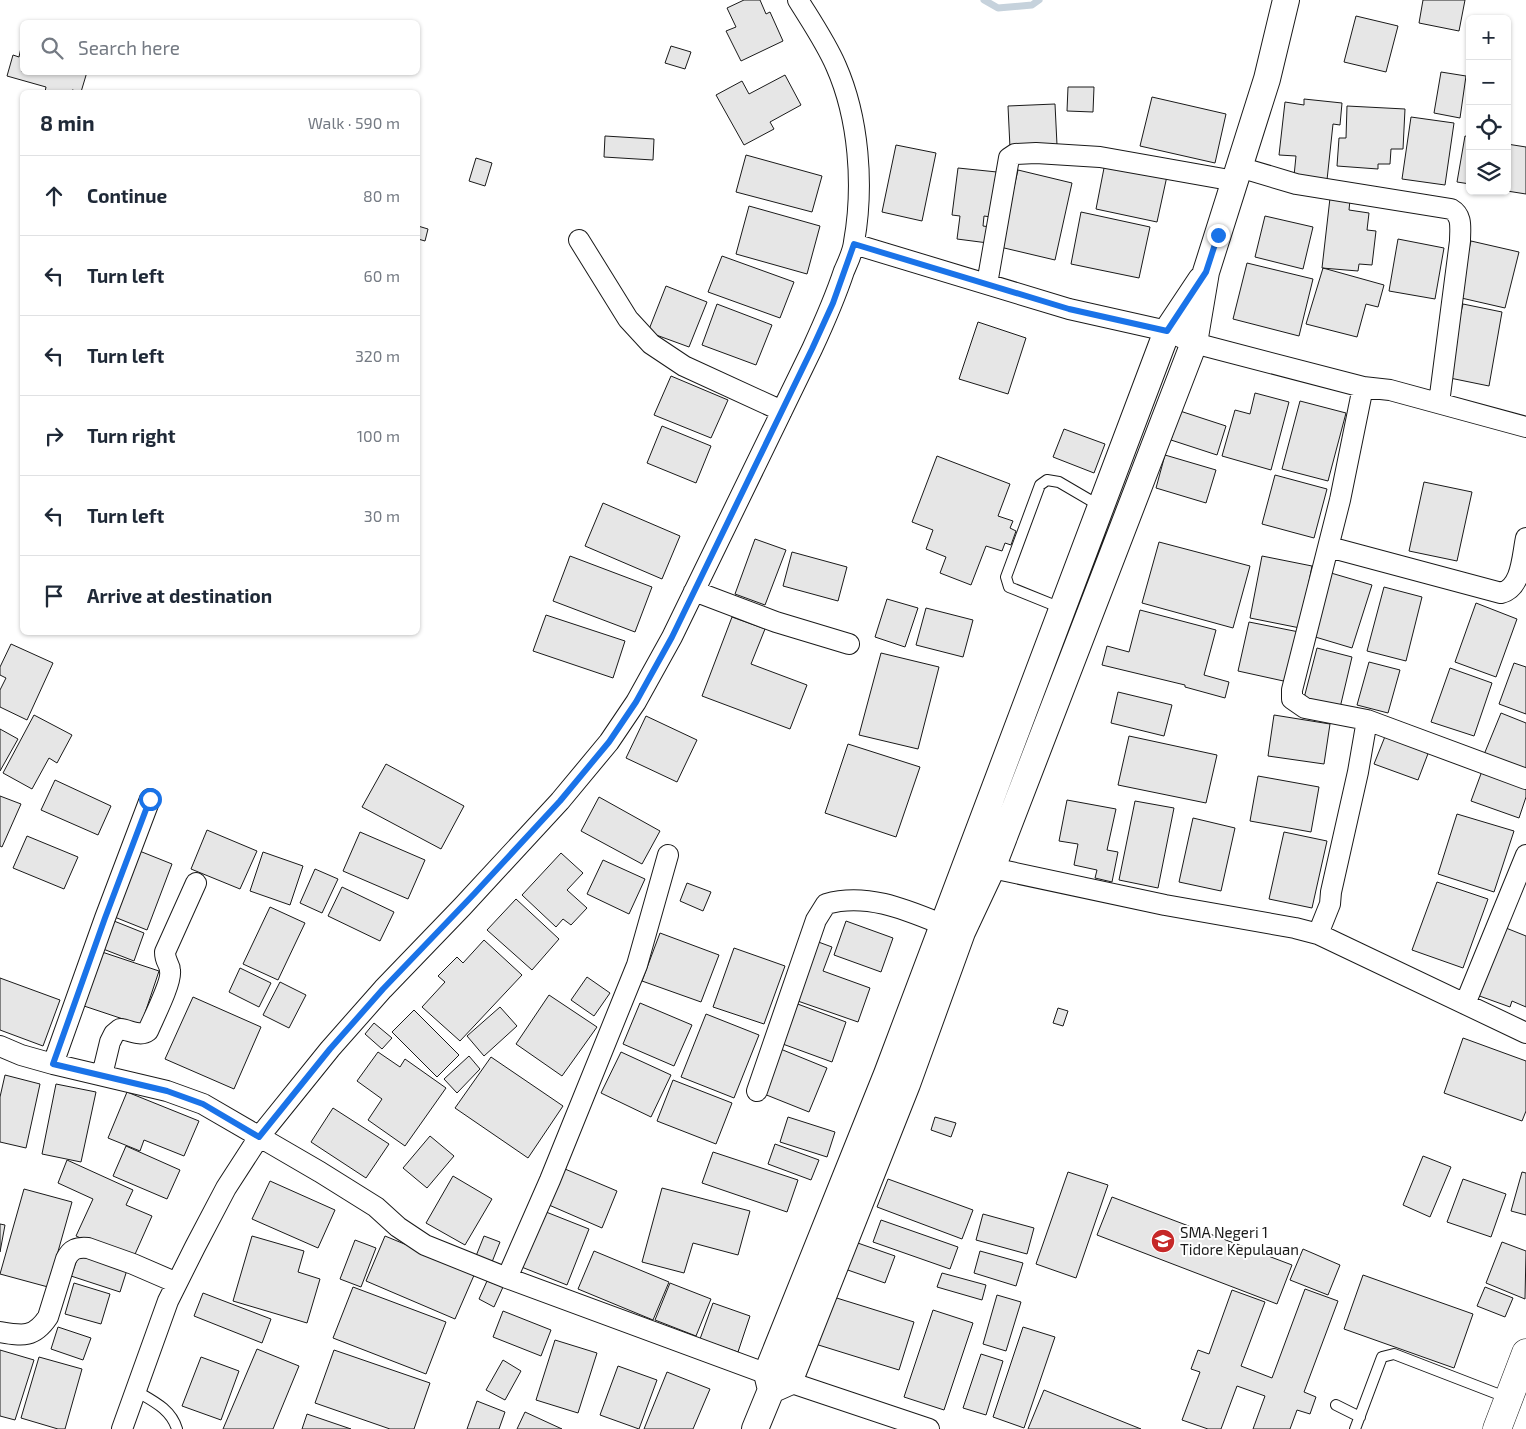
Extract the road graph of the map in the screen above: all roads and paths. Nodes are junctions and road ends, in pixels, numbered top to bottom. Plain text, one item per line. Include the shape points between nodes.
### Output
1 (798, 0) edge
2 (1286, 0) edge
3 (1237, 174) junction
4 (580, 240) dead end
5 (854, 244) junction
6 (1206, 272) junction
7 (987, 284) junction
8 (1167, 331) junction
9 (1194, 343) junction
10 (1363, 386) junction
11 (1439, 403) junction
12 (782, 412) junction
13 (1526, 427) edge
14 (1101, 506) junction
15 (1526, 538) edge
16 (1329, 547) junction
17 (694, 591) junction
18 (1062, 608) junction
19 (849, 644) dead end
20 (1367, 720) junction
21 (1526, 779) edge
22 (150, 799) dead end
23 (668, 855) dead end
24 (1526, 855) edge
25 (992, 868) junction
26 (196, 883) dead end
27 (952, 928) junction
28 (1318, 934) junction
29 (1465, 1004) junction
30 (1526, 1033) edge
31 (0, 1046) edge
32 (53, 1064) junction
33 (102, 1075) junction
34 (758, 1090) dead end
35 (259, 1137) junction
36 (507, 1278) junction
37 (177, 1283) junction
38 (0, 1332) edge
39 (1526, 1353) edge
40 (775, 1382) junction
41 (136, 1390) junction
42 (1509, 1398) junction
43 (1336, 1405) dead end
44 (1360, 1417) junction
45 (122, 1429) edge
46 (177, 1429) edge
47 (755, 1429) edge
48 (929, 1429) edge
49 (1355, 1429) edge
50 (1497, 1429) edge

1 - 5 street via 836,65 856,131 858,201
2 - 3 street via 1267,79
3 - 6 street
3 - 7 street via 1100,157 1015,154 1009,158
3 - 11 street via 1450,209 1458,213 1460,241
4 - 12 street via 628,318 651,344 684,366
5 - 7 street
5 - 12 street via 833,303
6 - 8 street
6 - 9 street
7 - 8 street via 1069,309
8 - 9 street
8 - 14 street
9 - 10 street
9 - 25 street
10 - 11 street
10 - 16 street
11 - 13 street
12 - 17 street
14 - 18 street
14 - 18 lane via 1060,482 1046,480 1040,485 1006,582 1009,587
15 - 16 street via 1517,582 1501,593
16 - 20 street via 1294,678 1292,699 1305,708
17 - 19 street via 776,622
17 - 35 street via 636,702 609,742 527,836 330,1049
18 - 27 street
20 - 21 street
20 - 28 street via 1330,904
22 - 32 street
23 - 36 street via 628,987
24 - 29 street
25 - 27 street
25 - 28 street
26 - 33 street via 165,952 169,979 148,1031 140,1034 120,1029 114,1034
27 - 34 street via 897,907 861,900 826,904 816,920
27 - 40 street via 907,1084
28 - 29 street
29 - 30 street
31 - 32 street
32 - 33 street
33 - 35 street via 167,1091 203,1104
35 - 36 street via 376,1207 425,1245
35 - 37 street via 226,1188
36 - 40 street
37 - 38 street via 133,1264 80,1247 70,1252 66,1259 48,1317 42,1325 35,1332 24,1335
37 - 41 street
39 - 42 highway
40 - 47 street
40 - 48 street
41 - 45 street
41 - 46 lane via 163,1407
42 - 44 lane via 1394,1354 1386,1355 1382,1357
42 - 50 highway
43 - 44 lane
44 - 49 lane

